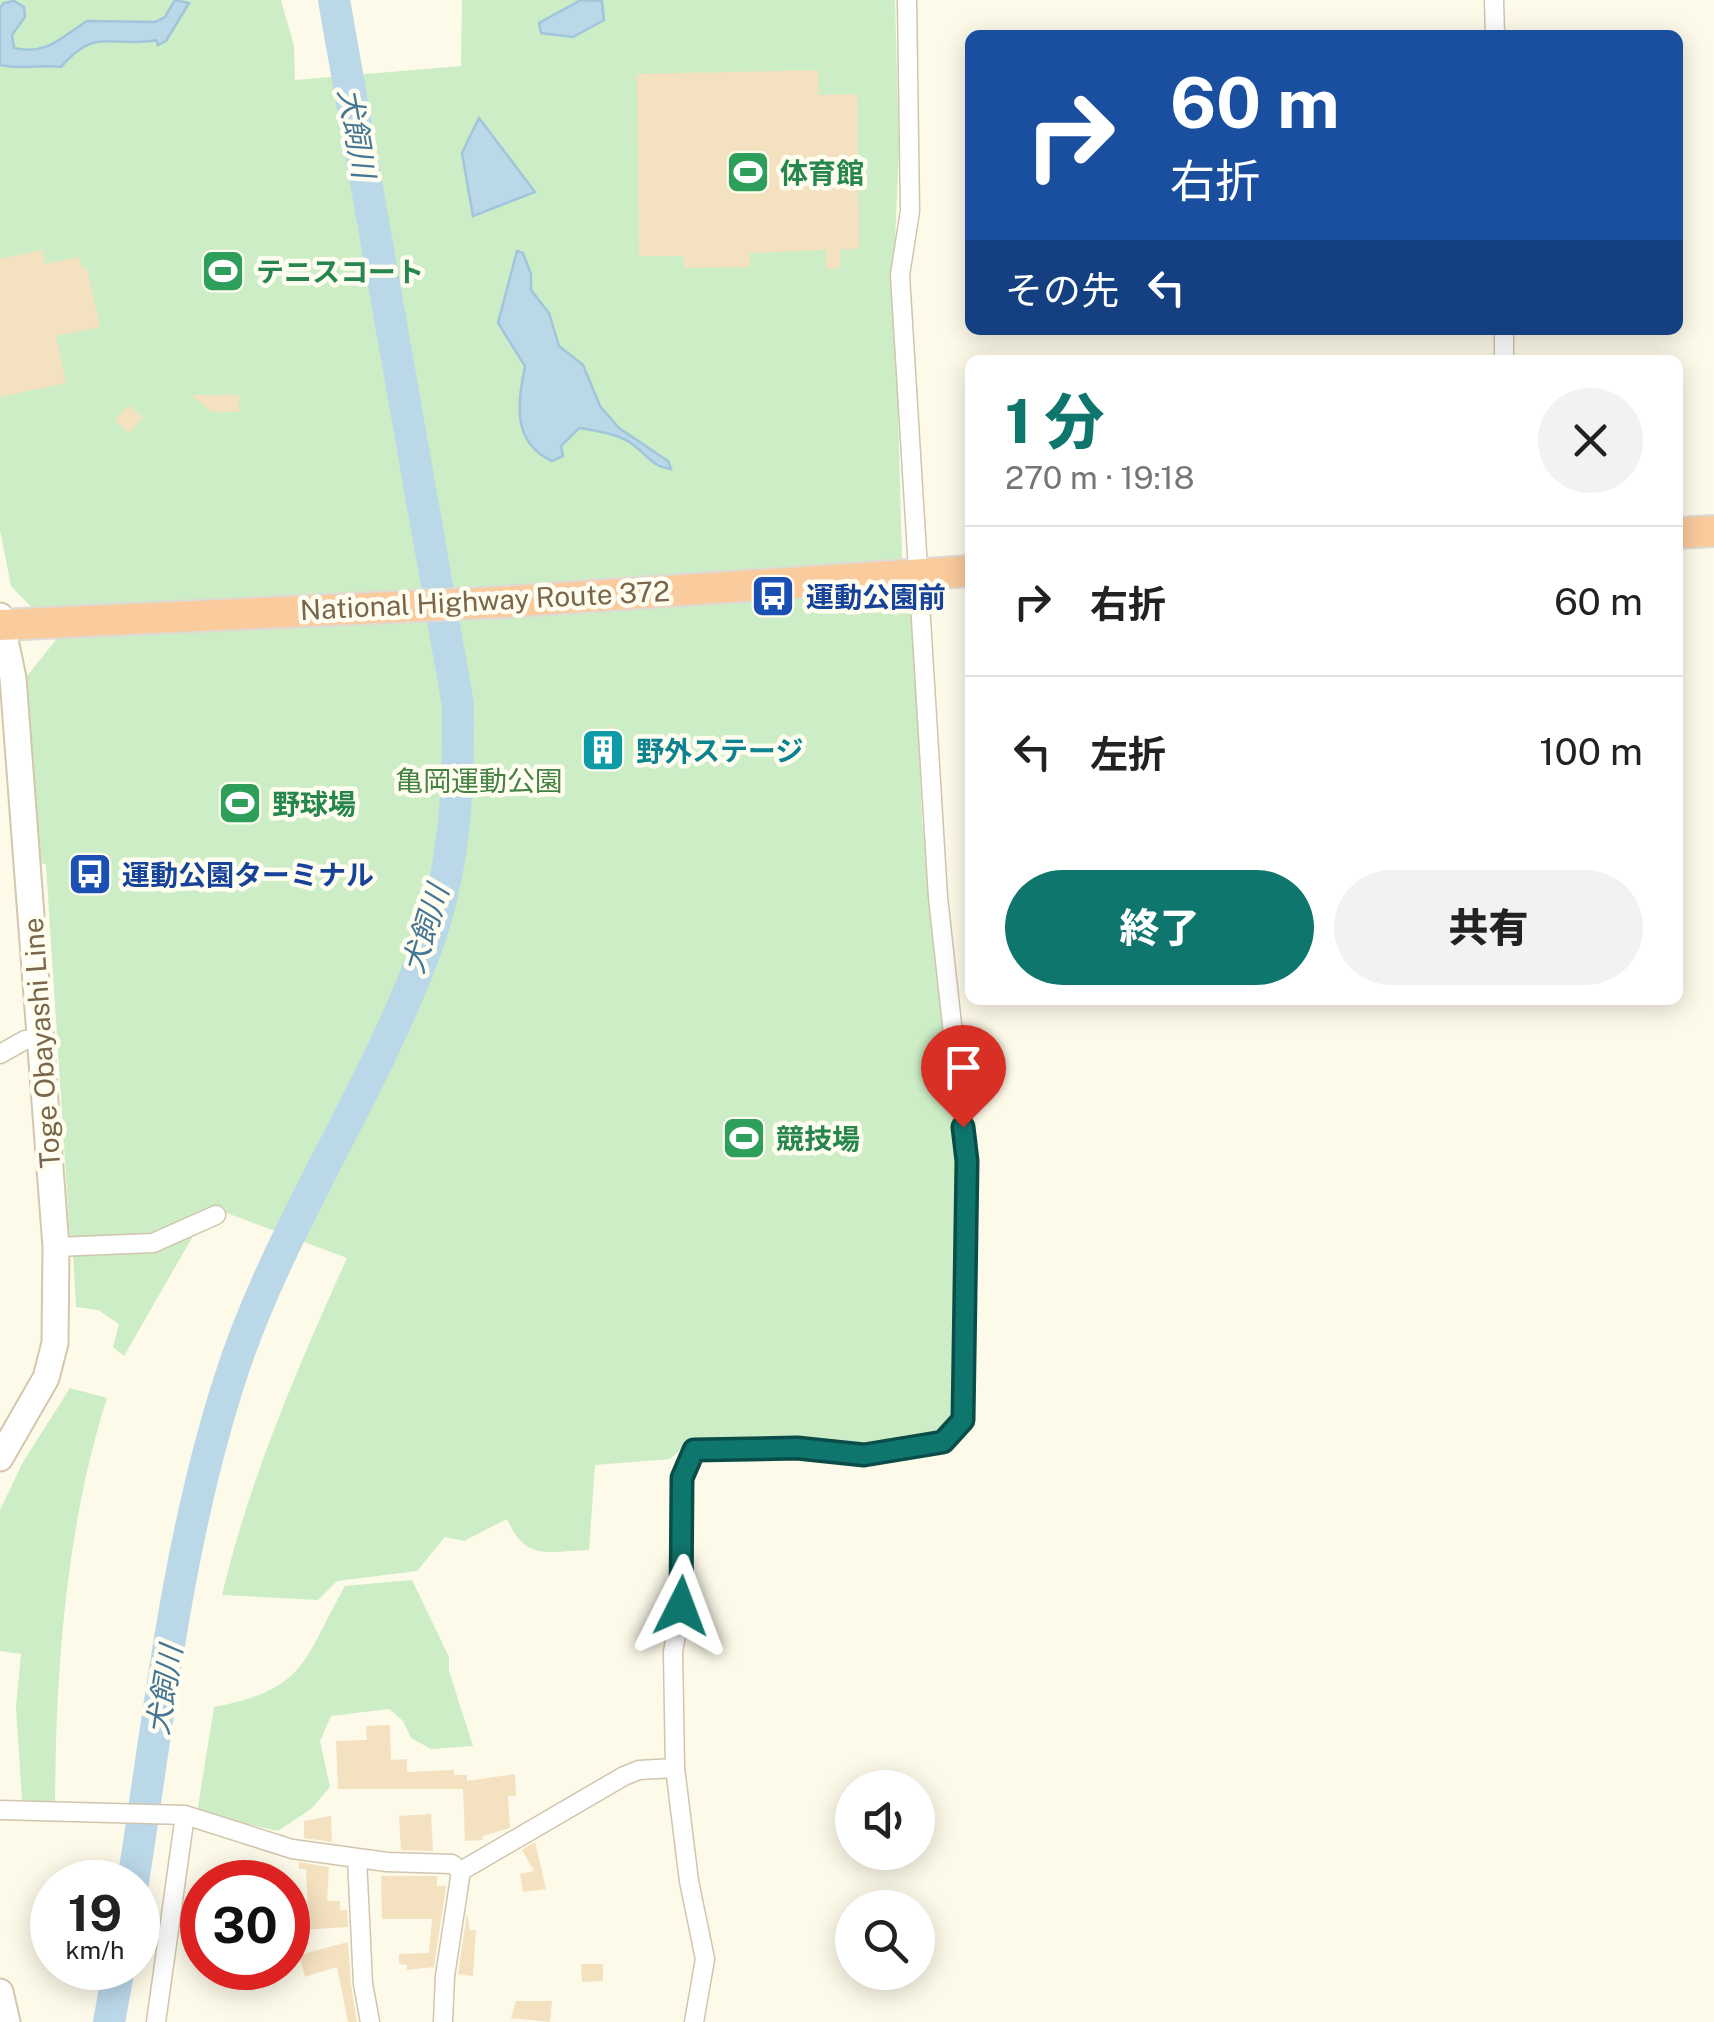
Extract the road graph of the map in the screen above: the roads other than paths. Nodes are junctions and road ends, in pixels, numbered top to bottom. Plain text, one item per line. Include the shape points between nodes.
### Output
1 (907, 0) edge
2 (1494, 0) edge
3 (1495, 30) edge
4 (1714, 531) edge
5 (1683, 532) edge
6 (965, 572) edge
7 (916, 574) junction
8 (1, 622) edge
9 (41, 1039) junction
10 (0, 1054) edge
11 (216, 1215) dead end
12 (56, 1248) junction
13 (0, 1458) edge
14 (675, 1768) junction
15 (0, 1810) edge
16 (178, 1815) junction
17 (357, 1858) junction
18 (461, 1871) junction
19 (0, 1992) edge
20 (7, 2022) edge
21 (156, 2022) edge
22 (370, 2022) edge
23 (443, 2022) edge
24 (694, 2022) edge

1 - 7 street via 910,211 900,275
2 - 3 street
4 - 5 highway
6 - 7 highway, National Highway Route 372
7 - 8 highway, National Highway Route 372 via 502,602
7 - 14 street via 938,897 967,1161 963,1420 943,1442 864,1455 797,1448 694,1450 682,1478
8 - 9 main road, Toge Obayashi Line via 13,678
9 - 10 street
9 - 12 main road, Toge Obayashi Line
11 - 12 street via 153,1243
12 - 13 main road, Toge Obayashi Line via 55,1344 46,1378
14 - 18 street via 624,1776
14 - 24 street via 705,1959
15 - 16 street
16 - 17 street via 292,1849
16 - 21 street
17 - 18 street via 452,1864
17 - 22 street
18 - 23 street
19 - 20 main road

